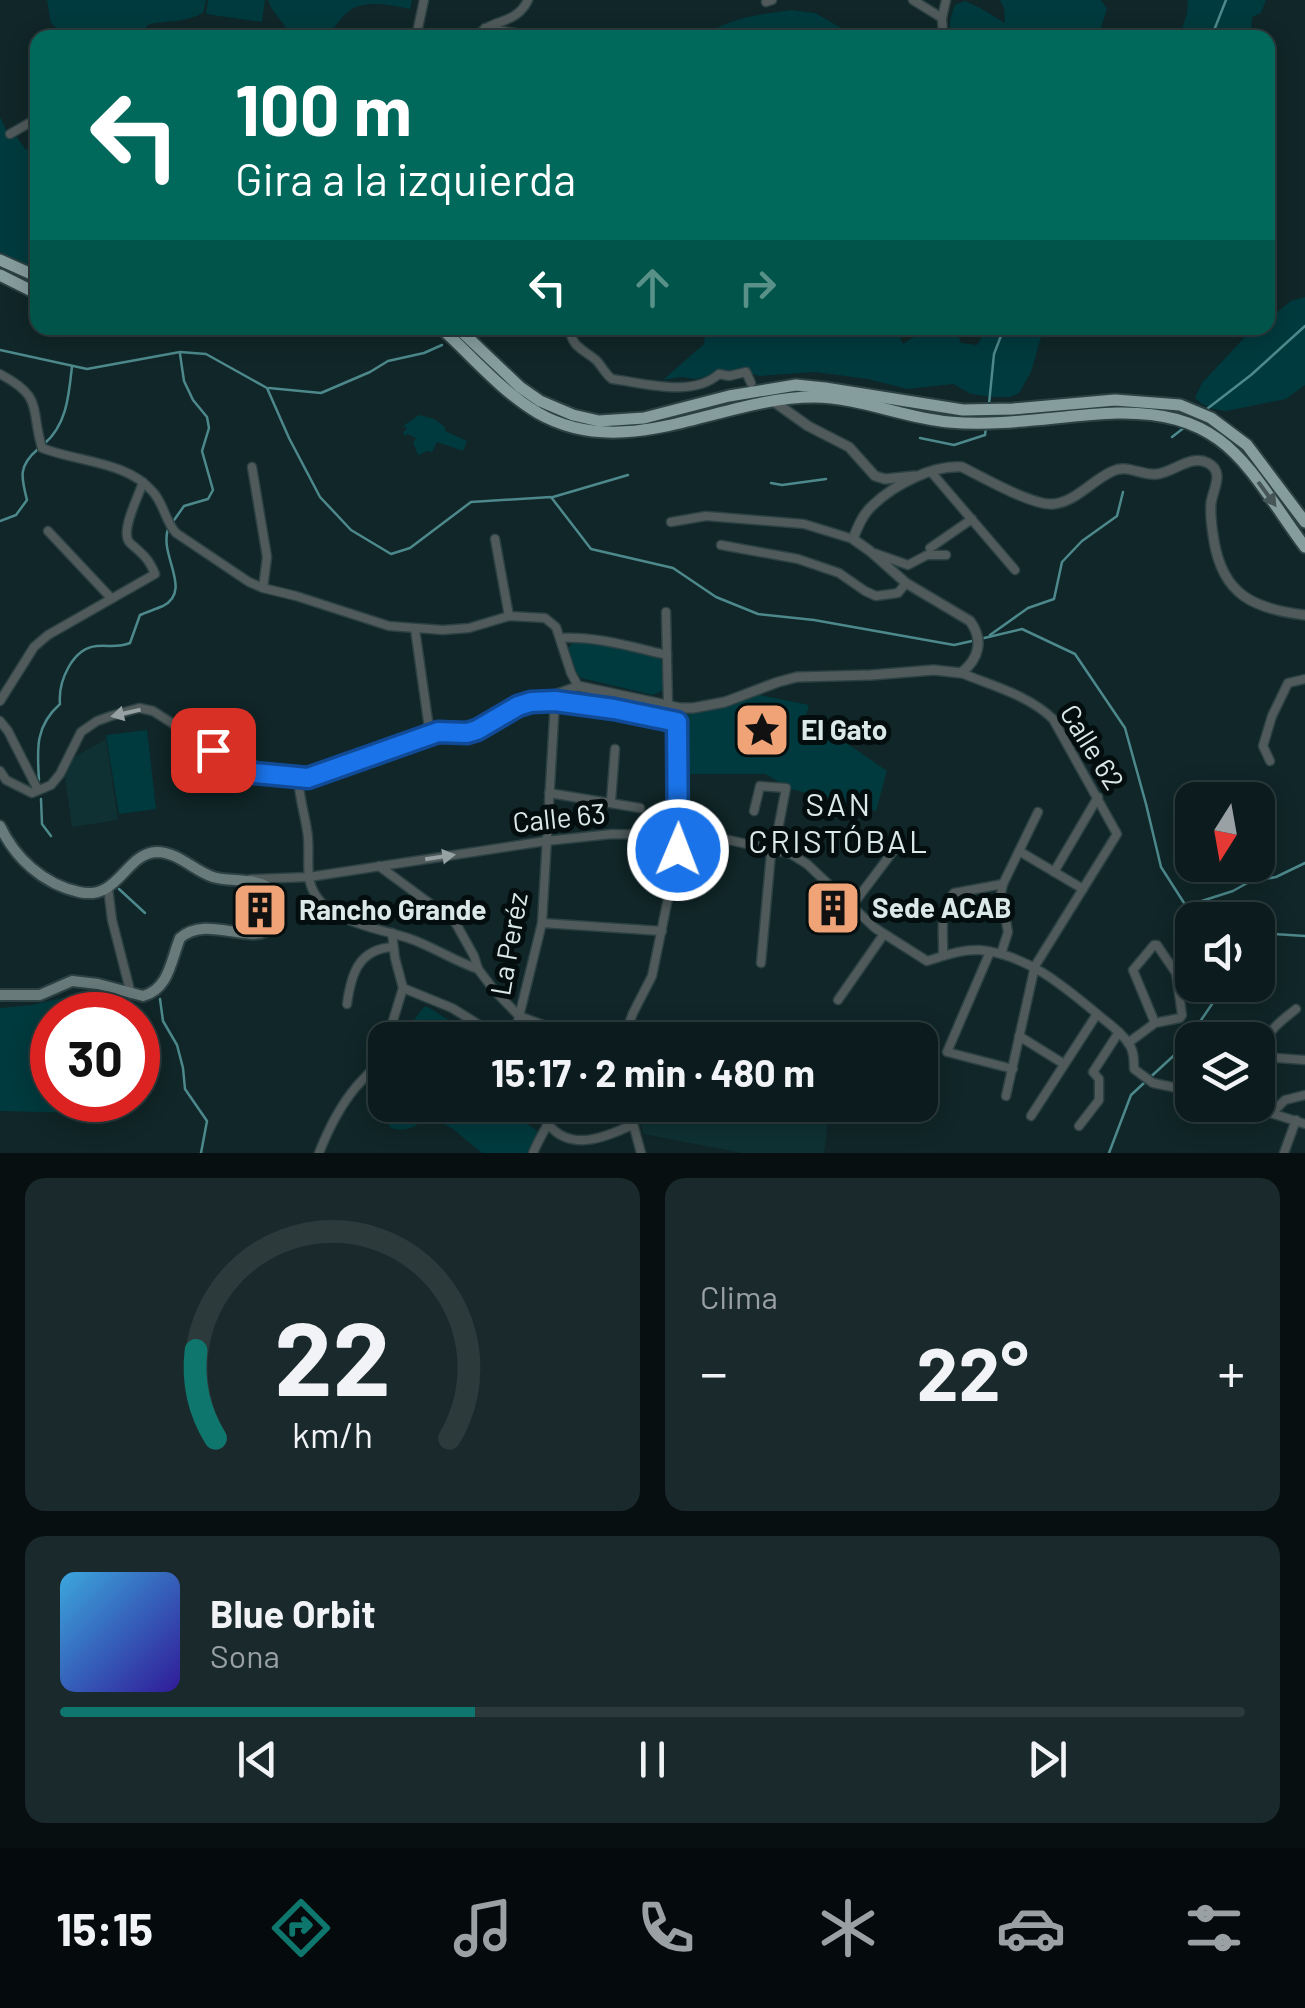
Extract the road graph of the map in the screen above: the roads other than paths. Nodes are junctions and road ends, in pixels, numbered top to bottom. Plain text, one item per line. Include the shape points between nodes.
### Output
1 (424, 0) edge
2 (528, 0) edge
3 (913, 0) edge
4 (946, 0) edge
5 (942, 18) junction
6 (484, 28) joint
7 (418, 30) edge
8 (496, 30) edge
9 (943, 30) edge
10 (30, 123) edge
11 (10, 134) dead end
12 (0, 260) edge
13 (30, 273) edge
14 (0, 275) edge
15 (30, 290) edge
16 (448, 335) edge
17 (465, 335) edge
18 (571, 335) edge
19 (0, 374) edge
20 (751, 383) dead end
21 (773, 400) junction
22 (973, 417) junction
23 (1230, 439) junction
24 (252, 467) dead end
25 (932, 472) junction
26 (918, 476) junction
27 (144, 482) junction
28 (972, 519) junction
29 (671, 522) dead end
30 (1305, 522) edge
31 (48, 532) dead end
32 (495, 539) dead end
33 (853, 540) junction
34 (722, 545) dead end
35 (1305, 547) edge
36 (930, 548) dead end
37 (870, 551) junction
38 (946, 556) dead end
39 (1015, 570) dead end
40 (906, 583) junction
41 (263, 588) junction
42 (111, 598) junction
43 (666, 612) dead end
44 (509, 616) junction
45 (1305, 616) edge
46 (415, 629) junction
47 (560, 638) junction
48 (667, 655) junction
49 (961, 673) junction
50 (1305, 679) edge
51 (578, 686) junction
52 (617, 694) junction
53 (0, 701) edge
54 (555, 701) junction
55 (531, 702) junction
56 (668, 705) junction
57 (614, 709) junction
58 (0, 721) edge
59 (430, 734) junction
60 (615, 749) dead end
61 (1270, 761) dead end
62 (0, 770) edge
63 (298, 778) junction
64 (747, 784) dead end
65 (760, 786) junction
66 (38, 790) junction
67 (548, 793) junction
68 (1098, 797) junction
69 (611, 801) junction
70 (640, 808) dead end
71 (754, 811) dead end
72 (1038, 812) dead end
73 (0, 826) edge
74 (546, 841) junction
75 (678, 843) junction
76 (897, 846) dead end
77 (774, 850) junction
78 (1018, 851) junction
79 (379, 866) junction
80 (1054, 872) junction
81 (309, 877) junction
82 (248, 880) junction
83 (1004, 884) junction
84 (108, 888) junction
85 (1083, 889) junction
86 (852, 907) junction
87 (542, 922) junction
88 (662, 931) junction
89 (392, 933) junction
90 (884, 934) junction
91 (393, 947) junction
92 (990, 952) junction
93 (1001, 954) junction
94 (943, 956) junction
95 (761, 963) dead end
96 (1035, 966) junction
97 (478, 970) junction
98 (403, 988) junction
99 (47, 992) edge
100 (124, 992) edge
101 (130, 992) edge
102 (154, 992) edge
103 (0, 995) edge
104 (30, 995) edge
105 (838, 1000) dead end
106 (347, 1004) dead end
107 (1296, 1009) dead end
108 (1096, 1014) junction
109 (519, 1016) junction
110 (392, 1022) edge
111 (535, 1022) edge
112 (630, 1022) edge
113 (1155, 1022) junction
114 (1275, 1027) edge
115 (1119, 1032) junction
116 (1019, 1036) junction
117 (1128, 1042) junction
118 (1275, 1060) edge
119 (1305, 1060) edge
120 (1064, 1064) junction
121 (1013, 1069) junction
122 (368, 1075) edge
123 (1175, 1088) edge
124 (1305, 1095) edge
125 (1006, 1096) dead end
126 (1275, 1110) edge
127 (1275, 1113) edge
128 (1031, 1116) dead end
129 (550, 1122) edge
130 (631, 1122) edge
131 (1300, 1122) edge
132 (549, 1125) junction
133 (632, 1125) junction
134 (1079, 1126) dead end
135 (319, 1153) edge
136 (533, 1153) edge
137 (641, 1153) edge
138 (1284, 1153) edge

1 - 7 street
2 - 6 street via 515,17
3 - 5 street
4 - 5 street
5 - 9 street
6 - 8 street
10 - 11 street
12 - 13 highway
14 - 15 highway
16 - 21 highway via 512,395 582,430 654,429
17 - 22 highway via 540,400 599,420 644,418 796,386
18 - 20 street via 612,380 677,388 746,372
19 - 27 street via 30,397 42,448
21 - 22 highway via 820,397 944,421
21 - 26 street via 849,447 875,476
22 - 23 highway via 1115,400 1192,408
23 - 30 highway via 1259,459
23 -> 35 highway
24 - 41 street via 267,557
25 - 26 street
25 - 28 street
25 - 45 street via 962,468 1040,504 1056,504 1114,470 1162,474 1188,462 1212,464 1218,473 1212,528 1224,575 1248,600
26 - 33 street via 874,504
27 - 41 street via 171,528
27 - 42 street via 126,536 155,572
28 - 36 street
28 - 39 street
29 - 33 street via 706,516 804,524
31 - 42 street
32 - 44 street
33 - 37 street
34 - 40 street via 812,564 876,596 898,593
37 - 38 street via 908,564 927,554
37 - 40 street
40 - 49 street via 977,631 972,664
41 - 46 street
42 - 53 street via 34,647
43 - 48 street
44 - 46 street via 469,628
44 - 47 street via 545,618
46 - 59 street
47 - 48 street
47 - 51 street
48 - 56 street
49 - 56 street via 820,675 710,706
49 - 68 street, Calle 62 via 1022,697 1053,719
50 - 61 street via 1288,683 1272,716 1263,746
51 - 52 street
51 - 55 street
52 - 56 street
52 - 57 street
54 - 55 street
54 - 57 street
54 - 67 street, La Peréz
55 - 59 street via 477,730
57 - 75 street via 677,722
58 - 66 street
59 - 63 street
60 - 69 street
62 - 66 street via 23,790
63 -> 66 street via 254,773 138,708 81,732 60,774
63 - 81 street
64 - 65 street
65 - 71 street
65 - 77 street via 786,788
67 - 69 street
67 - 74 street, La Peréz
68 - 80 street
68 - 85 street, Calle 62 via 1118,834
69 - 70 street
72 - 78 street
73 - 84 main road via 23,862 42,875 81,892
74 - 75 street, Calle 63 via 645,834
79 -> 74 street, Calle 63
74 - 87 street, La Peréz
75 - 77 street, Calle 63 via 729,840
75 - 88 street
76 - 86 street
77 - 86 street, Calle 63 via 808,864
77 - 95 street
78 - 80 street
78 - 83 street
79 - 81 street, Calle 63
79 - 97 street via 455,922
80 - 85 street
81 - 82 street, Calle 63
81 - 89 street via 328,908
82 - 84 main road via 212,877 156,852
82 - 102 main road via 276,896 274,926 258,934 207,927 186,932
83 - 93 street via 1008,932
83 - 94 street via 950,896
84 - 101 street
85 - 96 street
86 - 90 street, Calle 63
87 - 88 street
87 - 109 street, La Peréz
88 - 112 street via 652,976
89 - 91 street
89 - 97 street
90 - 94 street, Calle 63 via 926,961
90 - 105 street
91 - 98 street
91 - 106 street via 380,948 352,974
92 - 93 street
92 - 94 street
92 - 121 street via 947,1052
93 - 96 street
96 - 108 street
96 - 116 street
97 - 109 street
98 - 109 street via 507,1038 516,1032
98 - 110 street
99 - 100 main road via 72,981
103 - 104 main road
107 - 114 street
108 - 115 street
108 - 120 street
109 - 111 street
113 - 113 street via 1183,1012 1176,972 1158,945 1133,970
113 - 117 street
115 - 117 street
115 - 134 street via 1093,1072 1099,1100
116 - 120 street
116 - 121 street
117 - 123 street via 1134,1068
118 - 119 street
120 - 128 street
121 - 125 street
122 - 135 street
124 - 126 street
127 - 131 street
129 - 132 street
130 - 133 street
131 - 138 street
132 - 133 street via 580,1141
132 - 136 street
133 - 137 street

